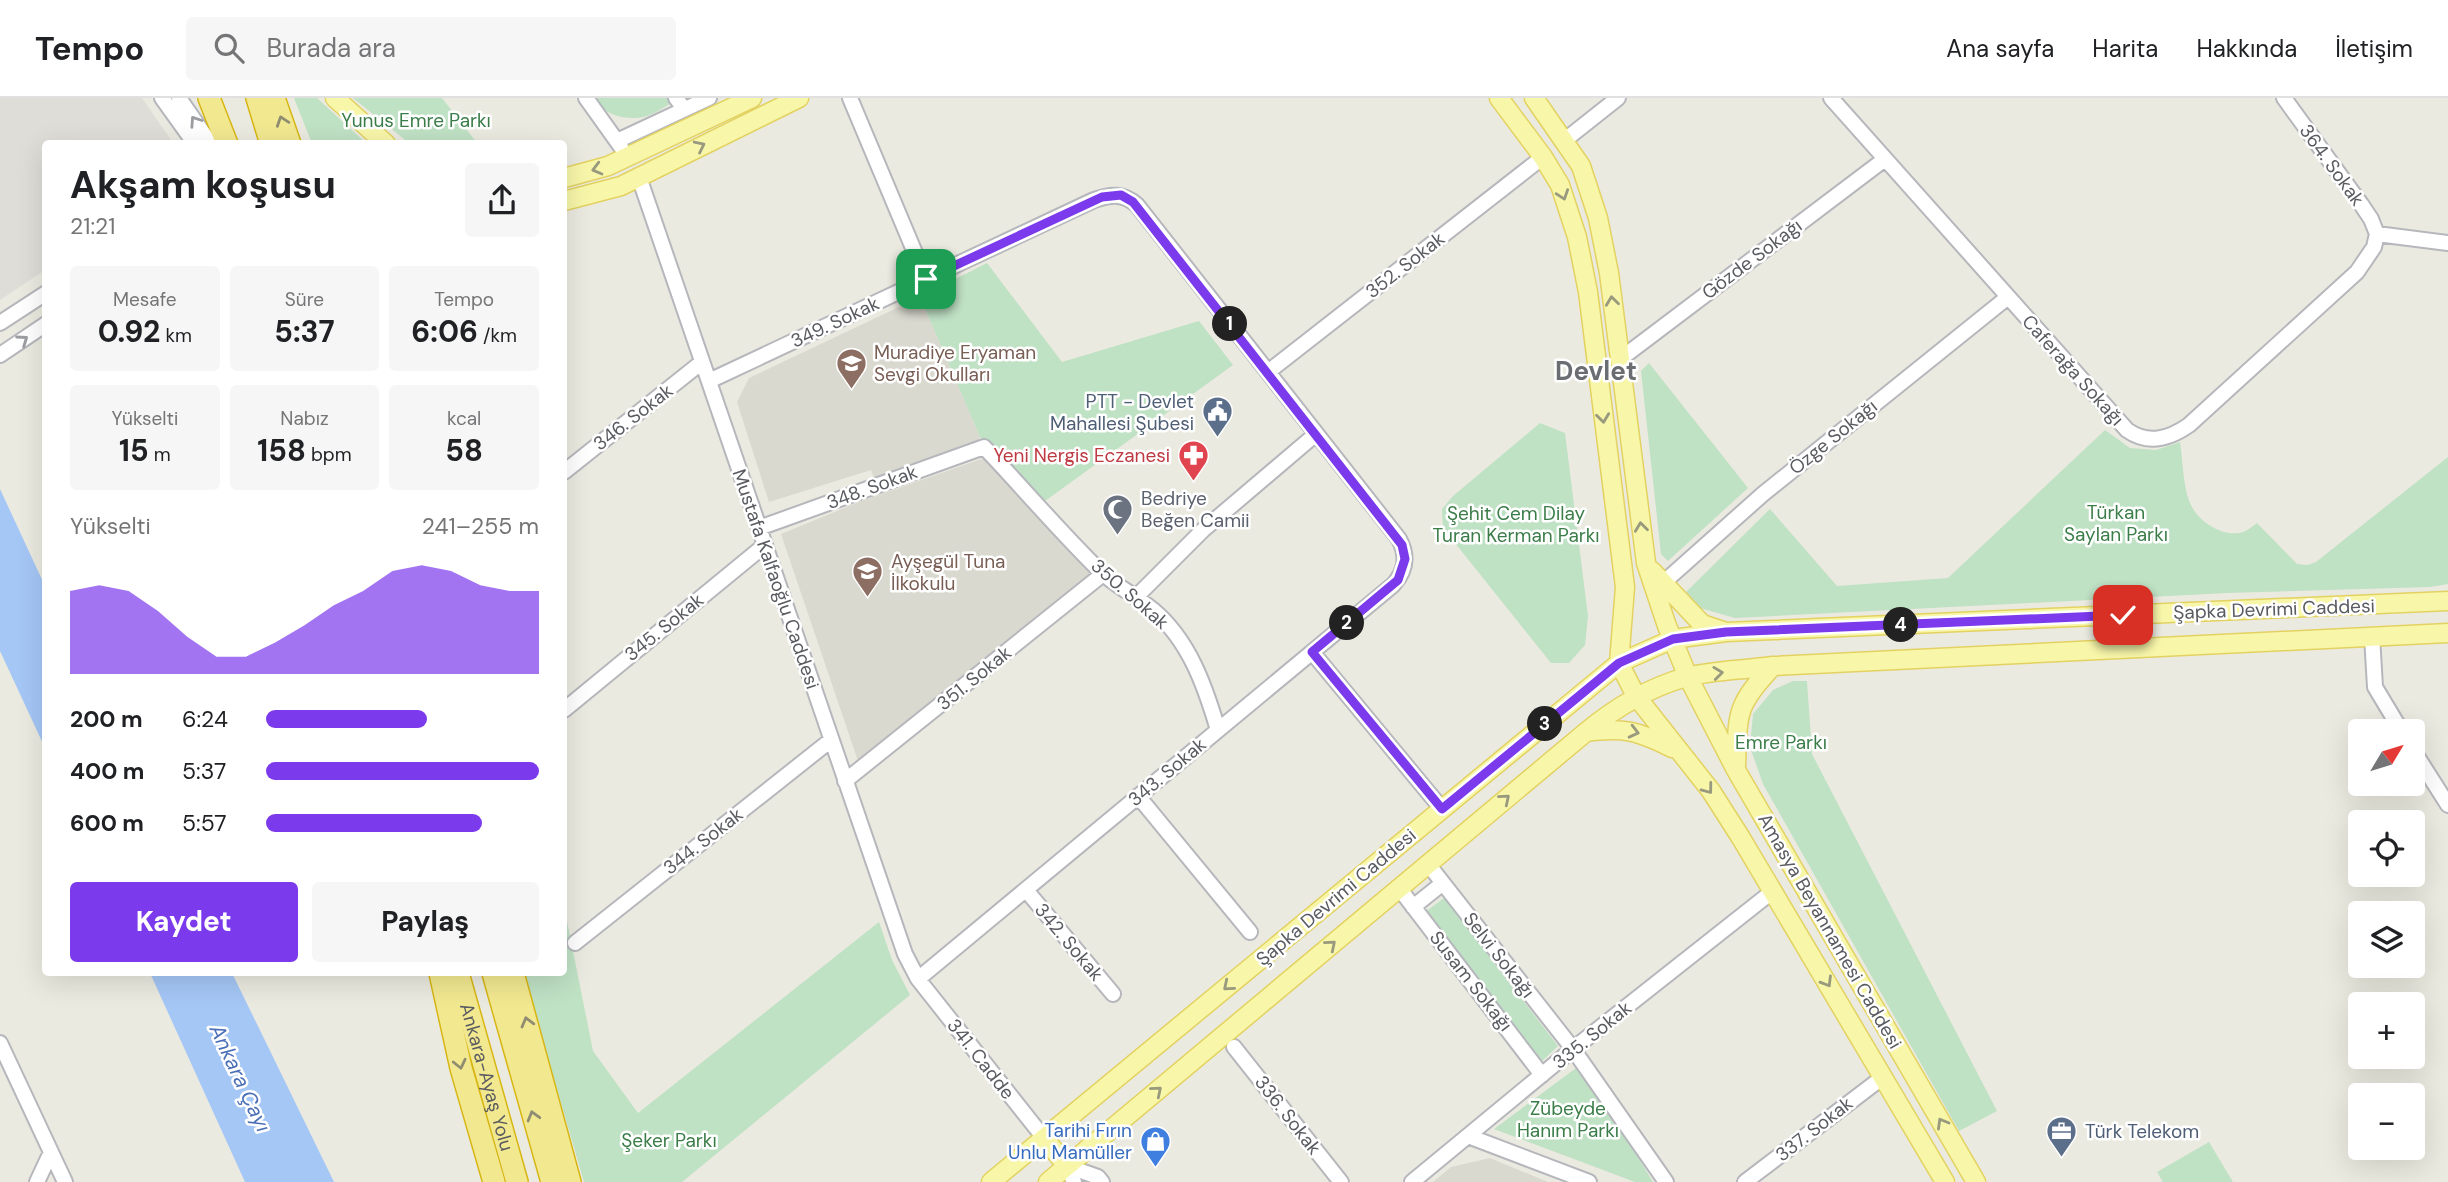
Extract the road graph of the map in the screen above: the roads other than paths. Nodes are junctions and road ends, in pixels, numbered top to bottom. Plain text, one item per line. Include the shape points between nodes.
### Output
1 (162, 98) edge
2 (179, 98) edge
3 (209, 98) edge
4 (224, 98) edge
5 (257, 98) edge
6 (274, 98) edge
7 (335, 98) edge
8 (586, 98) edge
9 (709, 98) edge
10 (752, 98) edge
11 (799, 98) edge
12 (850, 98) edge
13 (1499, 98) edge
14 (1534, 98) edge
15 (1618, 98) edge
16 (1831, 98) edge
17 (2284, 98) edge
18 (680, 104) edge
19 (192, 140) edge
20 (209, 140) edge
21 (225, 140) edge
22 (238, 140) edge
23 (270, 140) edge
24 (289, 140) edge
25 (382, 140) edge
26 (1565, 140) junction
27 (617, 141) junction
28 (628, 157) junction
29 (1543, 157) junction
30 (1885, 159) junction
31 (567, 177) edge
32 (639, 177) junction
33 (610, 190) junction
34 (567, 200) edge
35 (567, 213) edge
36 (2377, 234) junction
37 (2448, 243) edge
38 (926, 279) junction
39 (42, 296) edge
40 (2008, 297) junction
41 (0, 323) edge
42 (42, 327) edge
43 (0, 355) edge
44 (1619, 360) junction
45 (702, 362) junction
46 (1268, 372) junction
47 (709, 381) junction
48 (1316, 434) junction
49 (984, 447) joint
50 (567, 470) edge
51 (759, 528) junction
52 (765, 545) junction
53 (1646, 563) junction
54 (1103, 574) junction
55 (1663, 583) junction
56 (1136, 597) junction
57 (2448, 601) edge
58 (1726, 632) junction
59 (2448, 632) edge
60 (2372, 636) junction
61 (1673, 639) junction
62 (1312, 652) junction
63 (1619, 663) junction
64 (1773, 666) junction
65 (1688, 677) junction
66 (1636, 696) junction
67 (567, 708) edge
68 (2394, 719) edge
69 (1218, 730) junction
70 (1586, 732) junction
71 (831, 740) junction
72 (1678, 751) junction
73 (1736, 770) junction
74 (2426, 770) edge
75 (845, 781) junction
76 (1138, 796) junction
77 (2448, 805) edge
78 (1442, 809) junction
79 (1428, 864) junction
80 (1443, 884) junction
81 (1399, 888) junction
82 (1026, 890) junction
83 (1773, 891) junction
84 (1413, 907) junction
85 (1250, 932) dead end
86 (575, 943) dead end
87 (441, 976) edge
88 (459, 976) edge
89 (494, 976) edge
90 (514, 976) edge
91 (918, 979) junction
92 (1113, 994) dead end
93 (0, 1043) edge
94 (1234, 1047) dead end
95 (1572, 1047) junction
96 (1542, 1075) junction
97 (1883, 1077) junction
98 (1468, 1136) junction
99 (1044, 1138) junction
100 (51, 1152) junction
101 (1071, 1174) edge
102 (37, 1182) edge
103 (65, 1182) edge
104 (494, 1182) edge
105 (517, 1182) edge
106 (552, 1182) edge
107 (570, 1182) edge
108 (991, 1182) edge
109 (1048, 1182) edge
110 (1102, 1182) edge
111 (1341, 1182) edge
112 (1412, 1182) edge
113 (1589, 1182) edge
114 (1666, 1182) edge
115 (1745, 1182) edge
116 (1945, 1182) edge
117 (1976, 1182) edge

1 - 19 street
20 -> 2 street
3 - 21 highway
4 - 22 highway
5 - 23 highway
24 -> 6 highway
7 - 25 main road
8 - 27 street
9 - 18 street
10 - 28 main road
32 -> 11 main road
12 - 38 street
13 - 29 main road
14 - 26 main road, Amasya Beyannamesi Caddesi
15 - 26 street
16 - 30 street, Caferağa Sokağı
17 - 36 street, 364. Sokak via 2361,204
18 - 27 street
26 - 29 main road
44 -> 26 main road, Amasya Beyannamesi Caddesi via 1598,218 1581,166
27 - 28 street
28 -> 31 main road
29 - 46 street, 352. Sokak
29 -> 63 main road via 1560,185 1588,292 1625,587
30 - 40 street, Caferağa Sokağı
30 - 44 street, Gözde Sokağı
32 - 33 main road
32 - 45 street, Mustafa Kalfaoğlu Caddesi
33 - 34 main road
33 - 35 main road
36 - 37 street
36 - 40 street, Caferağa Sokağı via 2357,272 2189,425 2161,439 2127,430
38 - 46 street, 349. Sokak via 1094,200 1125,197 1137,205
38 - 47 street, 349. Sokak
39 - 41 street
40 - 55 street, Özge Sokağı via 1763,494
43 -> 42 street
53 -> 44 main road, Amasya Beyannamesi Caddesi
45 - 47 street, Mustafa Kalfaoğlu Caddesi
45 - 50 street, 346. Sokak
46 - 48 street
47 - 51 street, Mustafa Kalfaoğlu Caddesi
48 - 56 street via 1203,530
48 - 62 street, 343. Sokak via 1399,539 1405,559 1393,585
49 - 51 street, 348. Sokak
49 - 54 street, 350. Sokak
51 - 52 street, Mustafa Kalfaoğlu Caddesi
52 - 67 street, 345. Sokak
52 - 71 street, Mustafa Kalfaoğlu Caddesi
53 - 55 main road
53 - 61 main road, Amasya Beyannamesi Caddesi
54 - 56 street, 350. Sokak
54 - 75 street, 351. Sokak
55 - 58 main road via 1702,624
56 - 69 street, 350. Sokak via 1171,628 1186,649
57 - 58 main road, Şapka Devrimi Caddesi
58 - 61 main road, Şapka Devrimi Caddesi
59 - 60 main road, Şapka Devrimi Caddesi
60 - 64 main road, Şapka Devrimi Caddesi
60 - 68 street via 2375,687
61 - 63 main road, Şapka Devrimi Caddesi
61 - 65 main road, Amasya Beyannamesi Caddesi
62 - 69 street, 343. Sokak
62 - 78 street
63 - 66 main road, Amasya Beyannamesi Caddesi
63 - 78 main road, Şapka Devrimi Caddesi
65 -> 64 main road, Şapka Devrimi Caddesi
64 - 73 main road via 1742,704
65 - 66 main road, Şapka Devrimi Caddesi
65 - 73 main road, Amasya Beyannamesi Caddesi
66 - 70 main road, Şapka Devrimi Caddesi
66 - 72 main road, Amasya Beyannamesi Caddesi
69 - 76 street, 343. Sokak
70 -> 72 main road via 1622,729 1642,733
79 -> 70 main road, Şapka Devrimi Caddesi
71 - 75 street, Mustafa Kalfaoğlu Caddesi
71 - 86 street, 344. Sokak
72 -> 83 main road, Amasya Beyannamesi Caddesi via 1710,791
117 -> 73 main road, Amasya Beyannamesi Caddesi
74 - 77 street
75 - 91 street, Mustafa Kalfaoğlu Caddesi via 905,954
76 - 82 street, 343. Sokak
76 - 85 street
78 -> 99 main road, Şapka Devrimi Caddesi
79 - 80 street, Selvi Sokağı
79 - 81 main road, Şapka Devrimi Caddesi
80 - 84 street
80 - 95 street, Selvi Sokağı
81 - 84 street, Susam Sokağı
101 -> 81 main road, Şapka Devrimi Caddesi
82 - 91 street, 343. Sokak
82 - 92 street, 342. Sokak
83 - 95 street, 335. Sokak
83 -> 97 main road, Amasya Beyannamesi Caddesi
84 - 96 street, Susam Sokağı
87 -> 104 highway
88 - 105 highway, Ankara-Ayaş Yolu
106 -> 89 highway, Ankara-Ayaş Yolu
107 -> 90 highway
91 - 99 street, 341. Cadde
93 - 100 street
94 - 111 street, 336. Sokak
95 - 96 street, 335. Sokak
95 - 114 street, Selvi Sokağı
96 - 98 street, 335. Sokak
97 - 115 street, 337. Sokak
97 - 116 main road, Amasya Beyannamesi Caddesi
98 - 112 street, 335. Sokak
98 - 113 street
99 - 101 main road
99 - 108 main road, Şapka Devrimi Caddesi
100 - 102 street
100 - 103 street
101 - 109 main road, Şapka Devrimi Caddesi
101 - 110 street via 1098,1177

